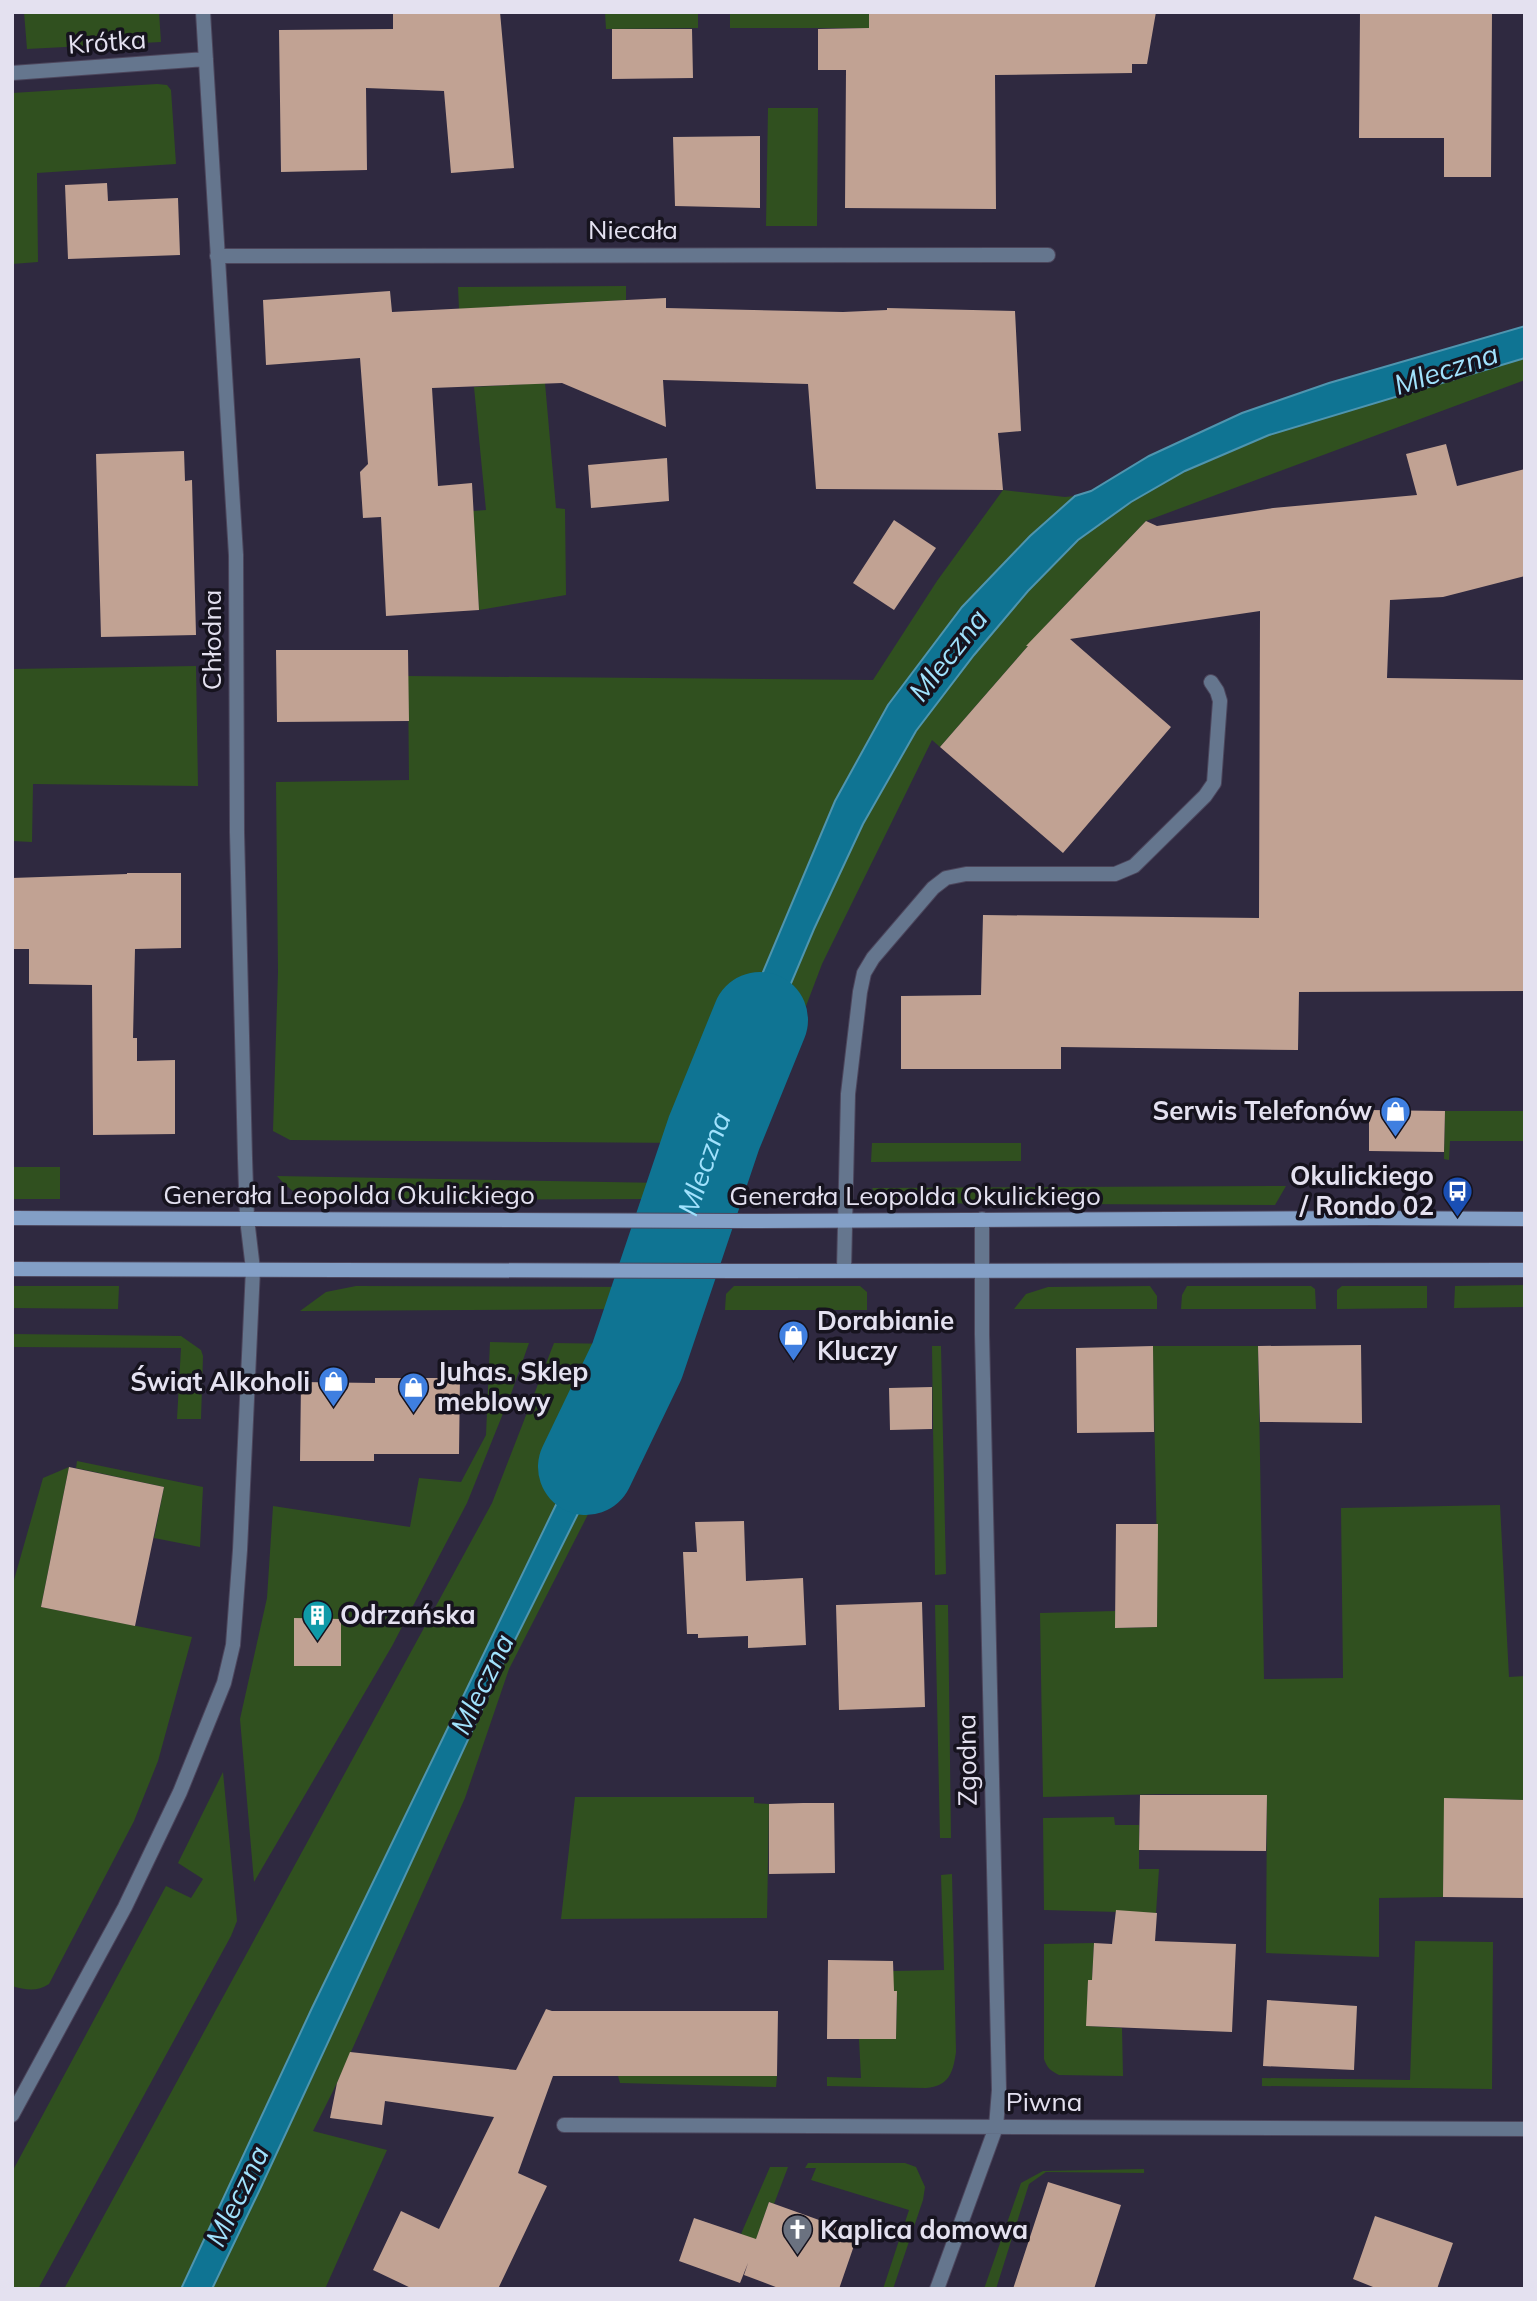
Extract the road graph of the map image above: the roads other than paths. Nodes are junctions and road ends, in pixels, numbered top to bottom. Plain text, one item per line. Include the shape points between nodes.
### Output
1 (202, 12) edge
2 (206, 60) junction
3 (12, 73) edge
4 (1048, 255) dead end
5 (217, 256) junction
6 (1211, 682) dead end
7 (12, 1218) edge
8 (247, 1219) junction
9 (982, 1219) junction
10 (1525, 1219) edge
11 (846, 1220) junction
12 (12, 1269) edge
13 (253, 1269) junction
14 (844, 1270) junction
15 (1525, 1270) edge
16 (983, 1271) junction
17 (12, 2115) edge
18 (564, 2124) dead end
19 (996, 2127) junction
20 (1525, 2129) edge
21 (937, 2289) edge

1 - 2 street, Chłodna
2 - 3 street, Krótka
2 - 5 street, Chłodna
4 - 5 street, Niecała
5 - 8 street, Chłodna via 236,555 237,832
6 - 11 street via 1220,701 1214,783 1133,866 1115,874 966,874 946,878 873,958 860,992 848,1094
7 - 8 main road, Generała Leopolda Okulickiego
8 - 11 main road, Generała Leopolda Okulickiego
8 - 13 street, Chłodna
9 - 10 main road, Generała Leopolda Okulickiego
9 - 11 main road, Generała Leopolda Okulickiego
9 - 16 street, Zgodna
11 - 14 street
12 - 13 main road
13 - 14 main road
13 - 17 street via 240,1550 233,1645 224,1683 147,1861
14 - 16 main road
15 - 16 main road
16 - 19 street, Zgodna
18 - 19 street, Piwna
19 - 20 street, Piwna
19 - 21 street, Zgodna

